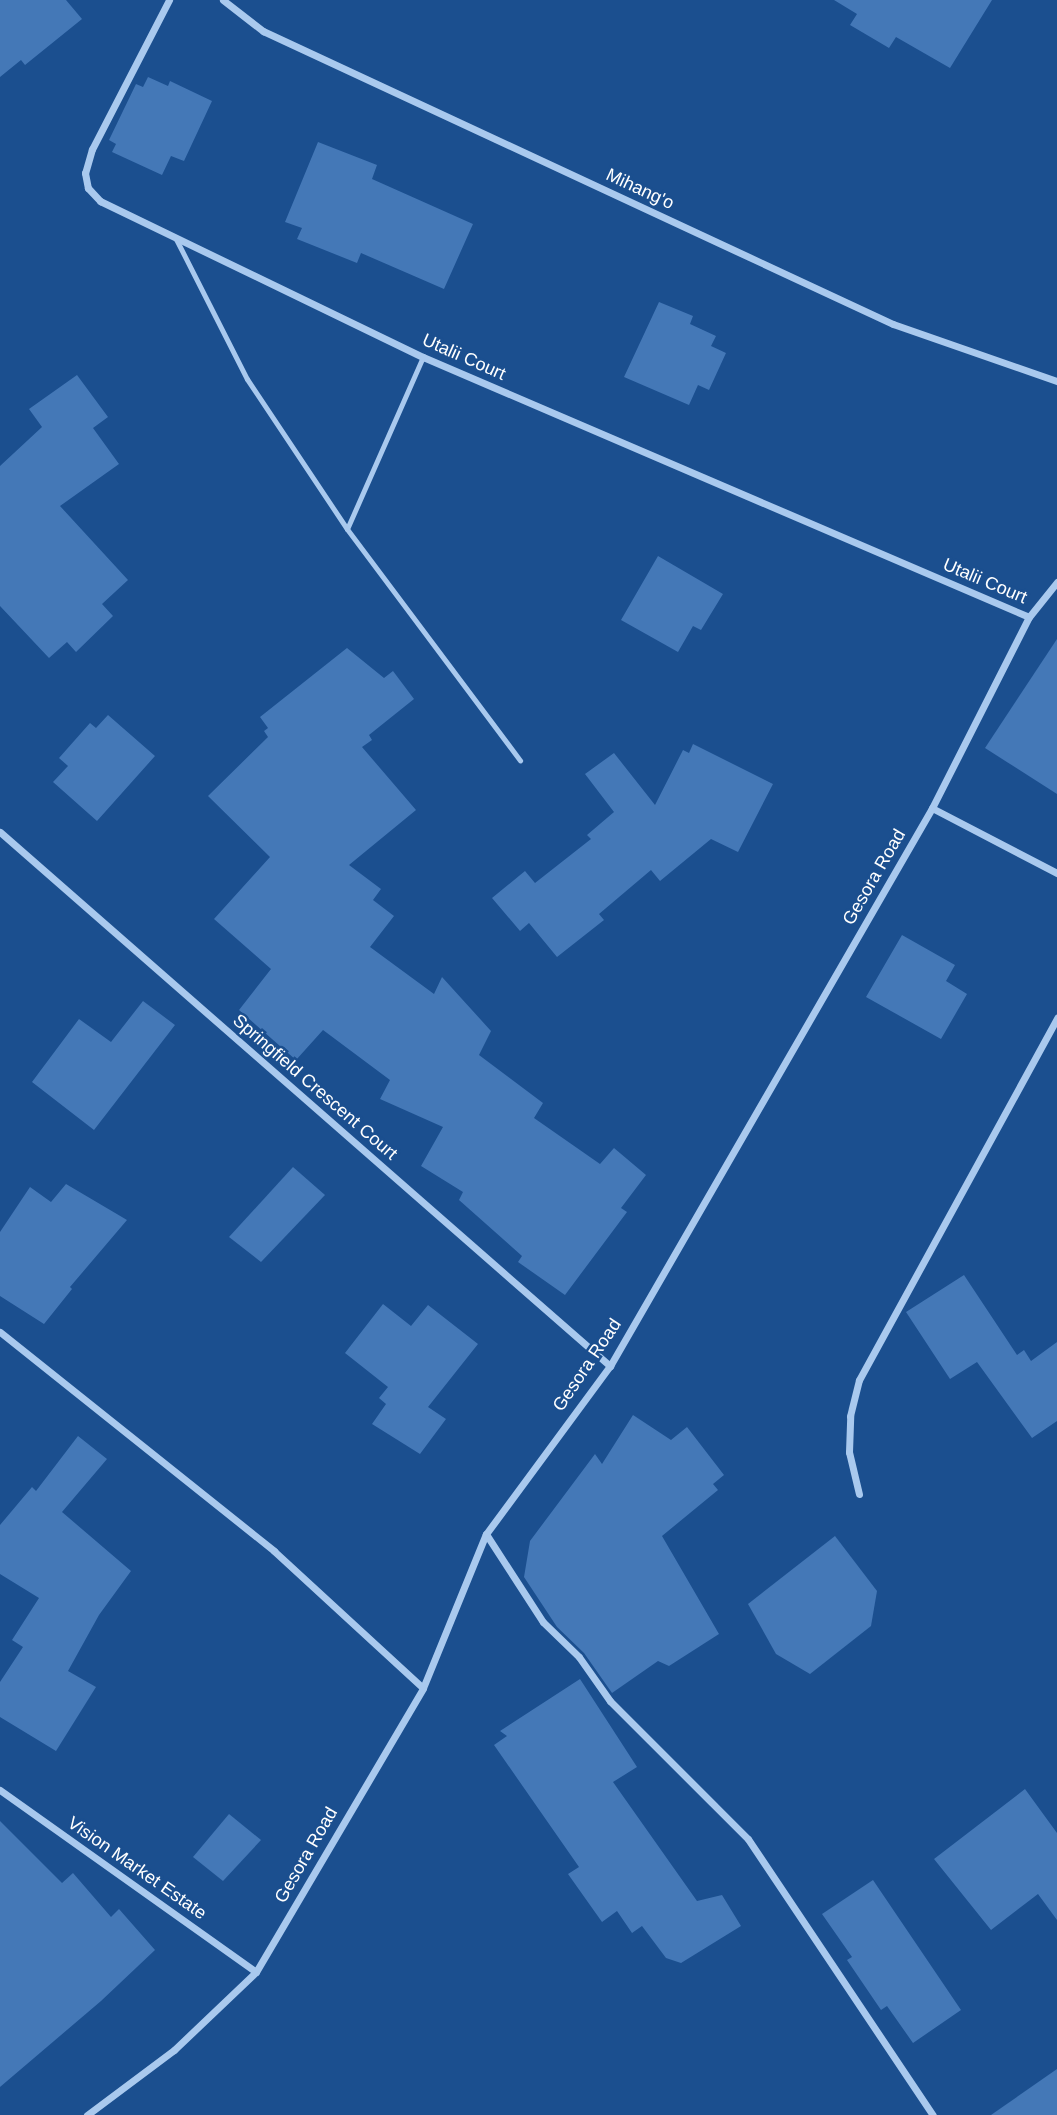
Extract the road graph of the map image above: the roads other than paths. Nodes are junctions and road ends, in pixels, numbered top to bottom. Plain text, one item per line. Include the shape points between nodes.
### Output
1 (169, 0) edge
2 (223, 0) edge
3 (175, 236) junction
4 (423, 357) junction
5 (1057, 381) edge
6 (347, 529) junction
7 (1057, 582) edge
8 (1029, 617) junction
9 (520, 760) dead end
10 (932, 808) junction
11 (0, 832) edge
12 (1057, 873) edge
13 (1057, 1018) edge
14 (0, 1332) edge
15 (610, 1366) junction
16 (859, 1493) dead end
17 (486, 1534) junction
18 (423, 1688) junction
19 (0, 1790) edge
20 (256, 1972) junction
21 (87, 2115) edge
22 (933, 2115) edge

1 - 3 street, Utalii Court via 92,149 85,173 88,188 100,201
2 - 5 street, Mihang'o via 263,31 893,324
3 - 4 street, Utalii Court
3 - 6 lane via 247,379
4 - 6 lane
4 - 8 street, Utalii Court
6 - 9 lane
7 - 8 street, Gesora Road
8 - 10 street, Gesora Road
10 - 12 street
10 - 15 street, Gesora Road
11 - 15 street, Springfield Crescent Court
13 - 16 street via 859,1380 850,1416 849,1452
14 - 18 street via 274,1551
15 - 17 street, Gesora Road
17 - 18 street, Gesora Road
17 - 22 street via 543,1622 579,1657 610,1700 748,1839
18 - 20 street, Gesora Road
19 - 20 street, Vision Market Estate
20 - 21 street, Gesora Road via 174,2050

